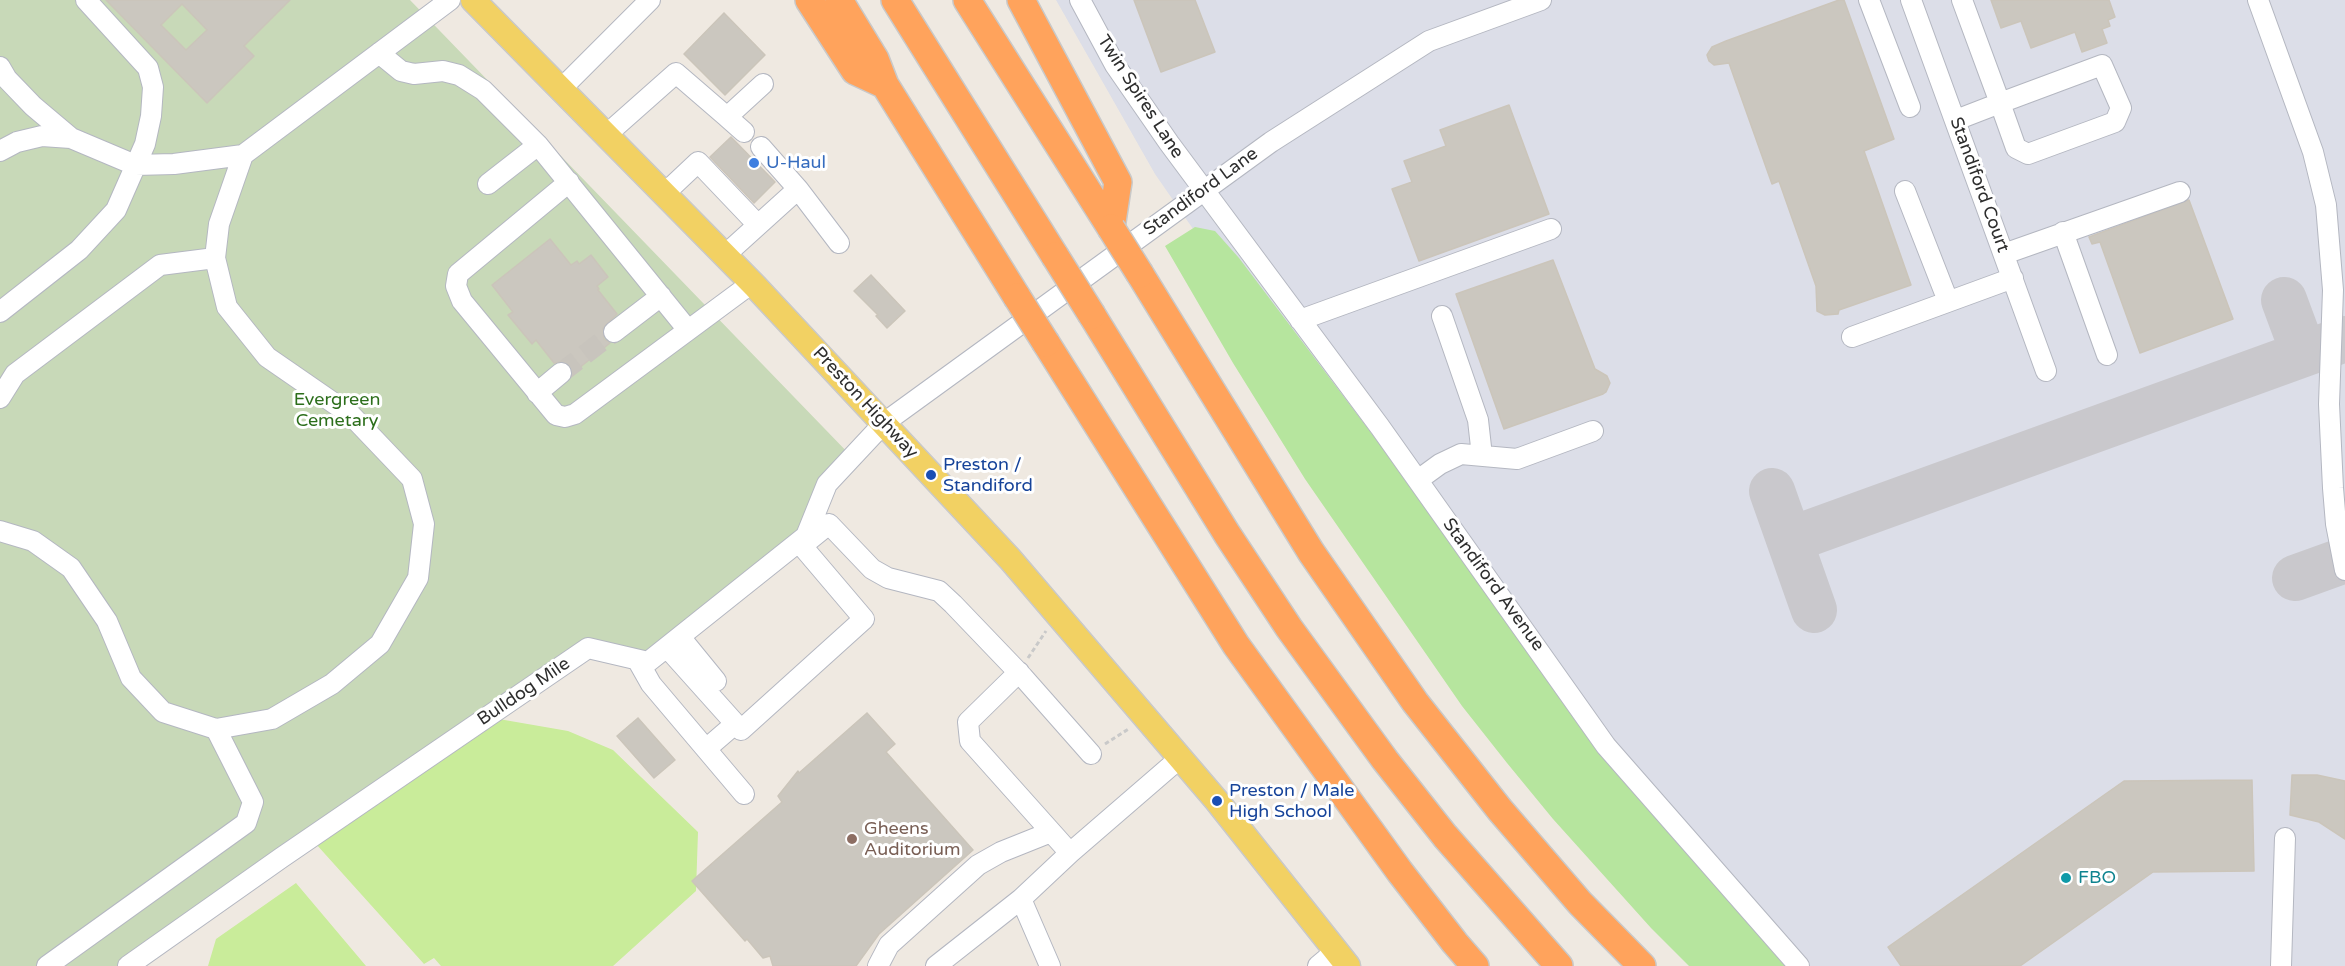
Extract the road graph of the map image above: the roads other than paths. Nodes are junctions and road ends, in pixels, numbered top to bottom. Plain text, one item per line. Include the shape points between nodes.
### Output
1 (86, 0) edge
2 (450, 0) edge
3 (650, 0) edge
4 (809, 0) edge
5 (839, 0) edge
6 (895, 0) edge
7 (967, 0) edge
8 (1021, 0) edge
9 (1080, 0) edge
10 (1540, 0) edge
11 (1869, 0) edge
12 (1911, 0) edge
13 (1962, 0) edge
14 (2258, 0) edge
15 (477, 1) edge
16 (379, 53) junction
17 (0, 67) edge
18 (763, 84) dead end
19 (885, 85) junction
20 (561, 89) junction
21 (2000, 103) junction
22 (1910, 107) dead end
23 (727, 117) junction
24 (1956, 120) junction
25 (744, 132) dead end
26 (606, 135) junction
27 (71, 138) junction
28 (538, 145) junction
29 (761, 147) dead end
30 (0, 151) edge
31 (243, 155) junction
32 (135, 165) junction
33 (569, 182) junction
34 (488, 184) dead end
35 (798, 189) junction
36 (1204, 191) junction
37 (1905, 191) dead end
38 (2180, 192) dead end
39 (664, 194) junction
40 (758, 225) junction
41 (1111, 228) junction
42 (1551, 229) dead end
43 (2063, 232) junction
44 (839, 243) dead end
45 (2004, 254) junction
46 (725, 255) junction
47 (215, 258) junction
48 (2013, 278) junction
49 (752, 283) junction
50 (661, 296) junction
51 (1948, 301) junction
52 (0, 312) edge
53 (1442, 316) dead end
54 (1300, 320) junction
55 (688, 330) junction
56 (614, 332) tunnel mouth
57 (1852, 337) dead end
58 (2107, 355) dead end
59 (2046, 371) dead end
60 (561, 373) tunnel mouth
61 (537, 393) junction
62 (0, 398) edge
63 (884, 423) junction
64 (1593, 431) dead end
65 (1482, 456) junction
66 (1418, 480) junction
67 (827, 484) junction
68 (829, 524) junction
69 (0, 531) edge
70 (802, 546) junction
71 (2345, 570) edge
72 (678, 648) junction
73 (643, 661) junction
74 (1019, 672) junction
75 (716, 681) dead end
76 (735, 724) junction
77 (216, 729) junction
78 (706, 749) junction
79 (1091, 753) road end
80 (1180, 758) junction
81 (744, 794) dead end
82 (1051, 832) junction
83 (2285, 838) dead end
84 (1070, 853) junction
85 (1021, 899) junction
86 (1334, 961) edge
87 (47, 966) edge
88 (128, 966) edge
89 (878, 966) edge
90 (936, 966) edge
91 (1050, 966) edge
92 (1475, 966) edge
93 (1559, 966) edge
94 (1642, 966) edge
95 (1799, 966) edge
96 (2281, 966) edge

1 - 32 street via 148,68 153,87 151,116
2 - 16 street
3 - 20 street
4 - 19 highway via 855,72
5 - 19 highway via 875,59
6 - 93 highway, bridge via 1288,628 1445,836
7 - 41 highway
8 - 41 highway via 1118,182
9 - 36 street, Twin Spires Lane via 1115,64
10 - 36 street, Standiford Lane via 1429,41 1271,142
11 - 22 street
12 - 24 street, Standiford Court
13 - 21 street
14 - 71 street via 2309,142 2326,205 2333,290 2329,404 2333,488
15 - 20 main road, Preston Highway
16 - 28 street via 401,70 414,74 443,71 459,75 483,90
16 - 31 street
17 - 27 street via 33,106
18 - 23 street
19 - 92 highway, bridge via 1242,654 1400,872
20 - 26 main road, Preston Highway
21 - 21 street via 2016,147 2028,154 2115,122 2121,108 2102,65
21 - 24 street
23 - 25 street
23 - 26 street via 676,73
24 - 45 street, Standiford Court
26 - 39 main road, Preston Highway
27 - 30 street via 42,136
27 - 32 street
28 - 33 street
28 - 34 street
29 - 35 street
31 - 32 street
31 - 47 street via 219,224
32 - 52 street via 116,210 80,250
33 - 50 street
33 - 61 street via 458,274 456,286 462,301
35 - 40 street
35 - 44 street
36 - 54 street, Standiford Avenue
36 - 63 street, Standiford Lane
37 - 51 street
38 - 43 street
39 - 40 street via 698,162
39 - 46 main road, Preston Highway
40 - 46 street
41 - 94 highway, bridge via 1311,552 1414,702 1580,903
42 - 54 street
43 - 45 street
43 - 58 street
45 - 48 street, Standiford Court
46 - 49 main road, Preston Highway
47 - 62 street via 160,265 15,374
47 - 77 street via 227,307 234,316 267,357 351,415 412,479 424,524 418,578 380,644 332,684 272,719
48 - 51 street
48 - 59 street, Standiford Court
49 - 55 street
49 - 63 main road, Preston Highway
50 - 55 street
50 - 56 street
51 - 57 street
53 - 65 street via 1478,420
54 - 66 street, Standiford Avenue
55 - 61 street via 574,414 556,415
60 - 61 street
63 - 67 street
63 - 80 main road, Preston Highway via 1058,613
64 - 65 street via 1517,459
65 - 66 street via 1461,454
66 - 95 street, Standiford Avenue via 1606,746
67 - 68 street via 822,513
67 - 73 street via 806,536
68 - 70 street
68 - 74 street via 872,569 888,578 939,591
69 - 77 street via 33,541 71,568 107,621 131,678 163,712
70 - 72 street
70 - 76 street via 864,619 741,730
72 - 73 street via 654,662
72 - 75 street
72 - 76 street
73 - 78 street via 651,684
73 - 88 street, Bulldog Mile via 588,648
74 - 79 street
74 - 82 street via 968,722 968,731 970,741
76 - 78 street
77 - 87 street via 253,802 246,823
78 - 81 street
80 - 84 street
80 - 86 main road, Preston Highway
82 - 84 street
82 - 89 street via 978,866 889,945
83 - 96 street
84 - 85 street
85 - 90 street
85 - 91 street

